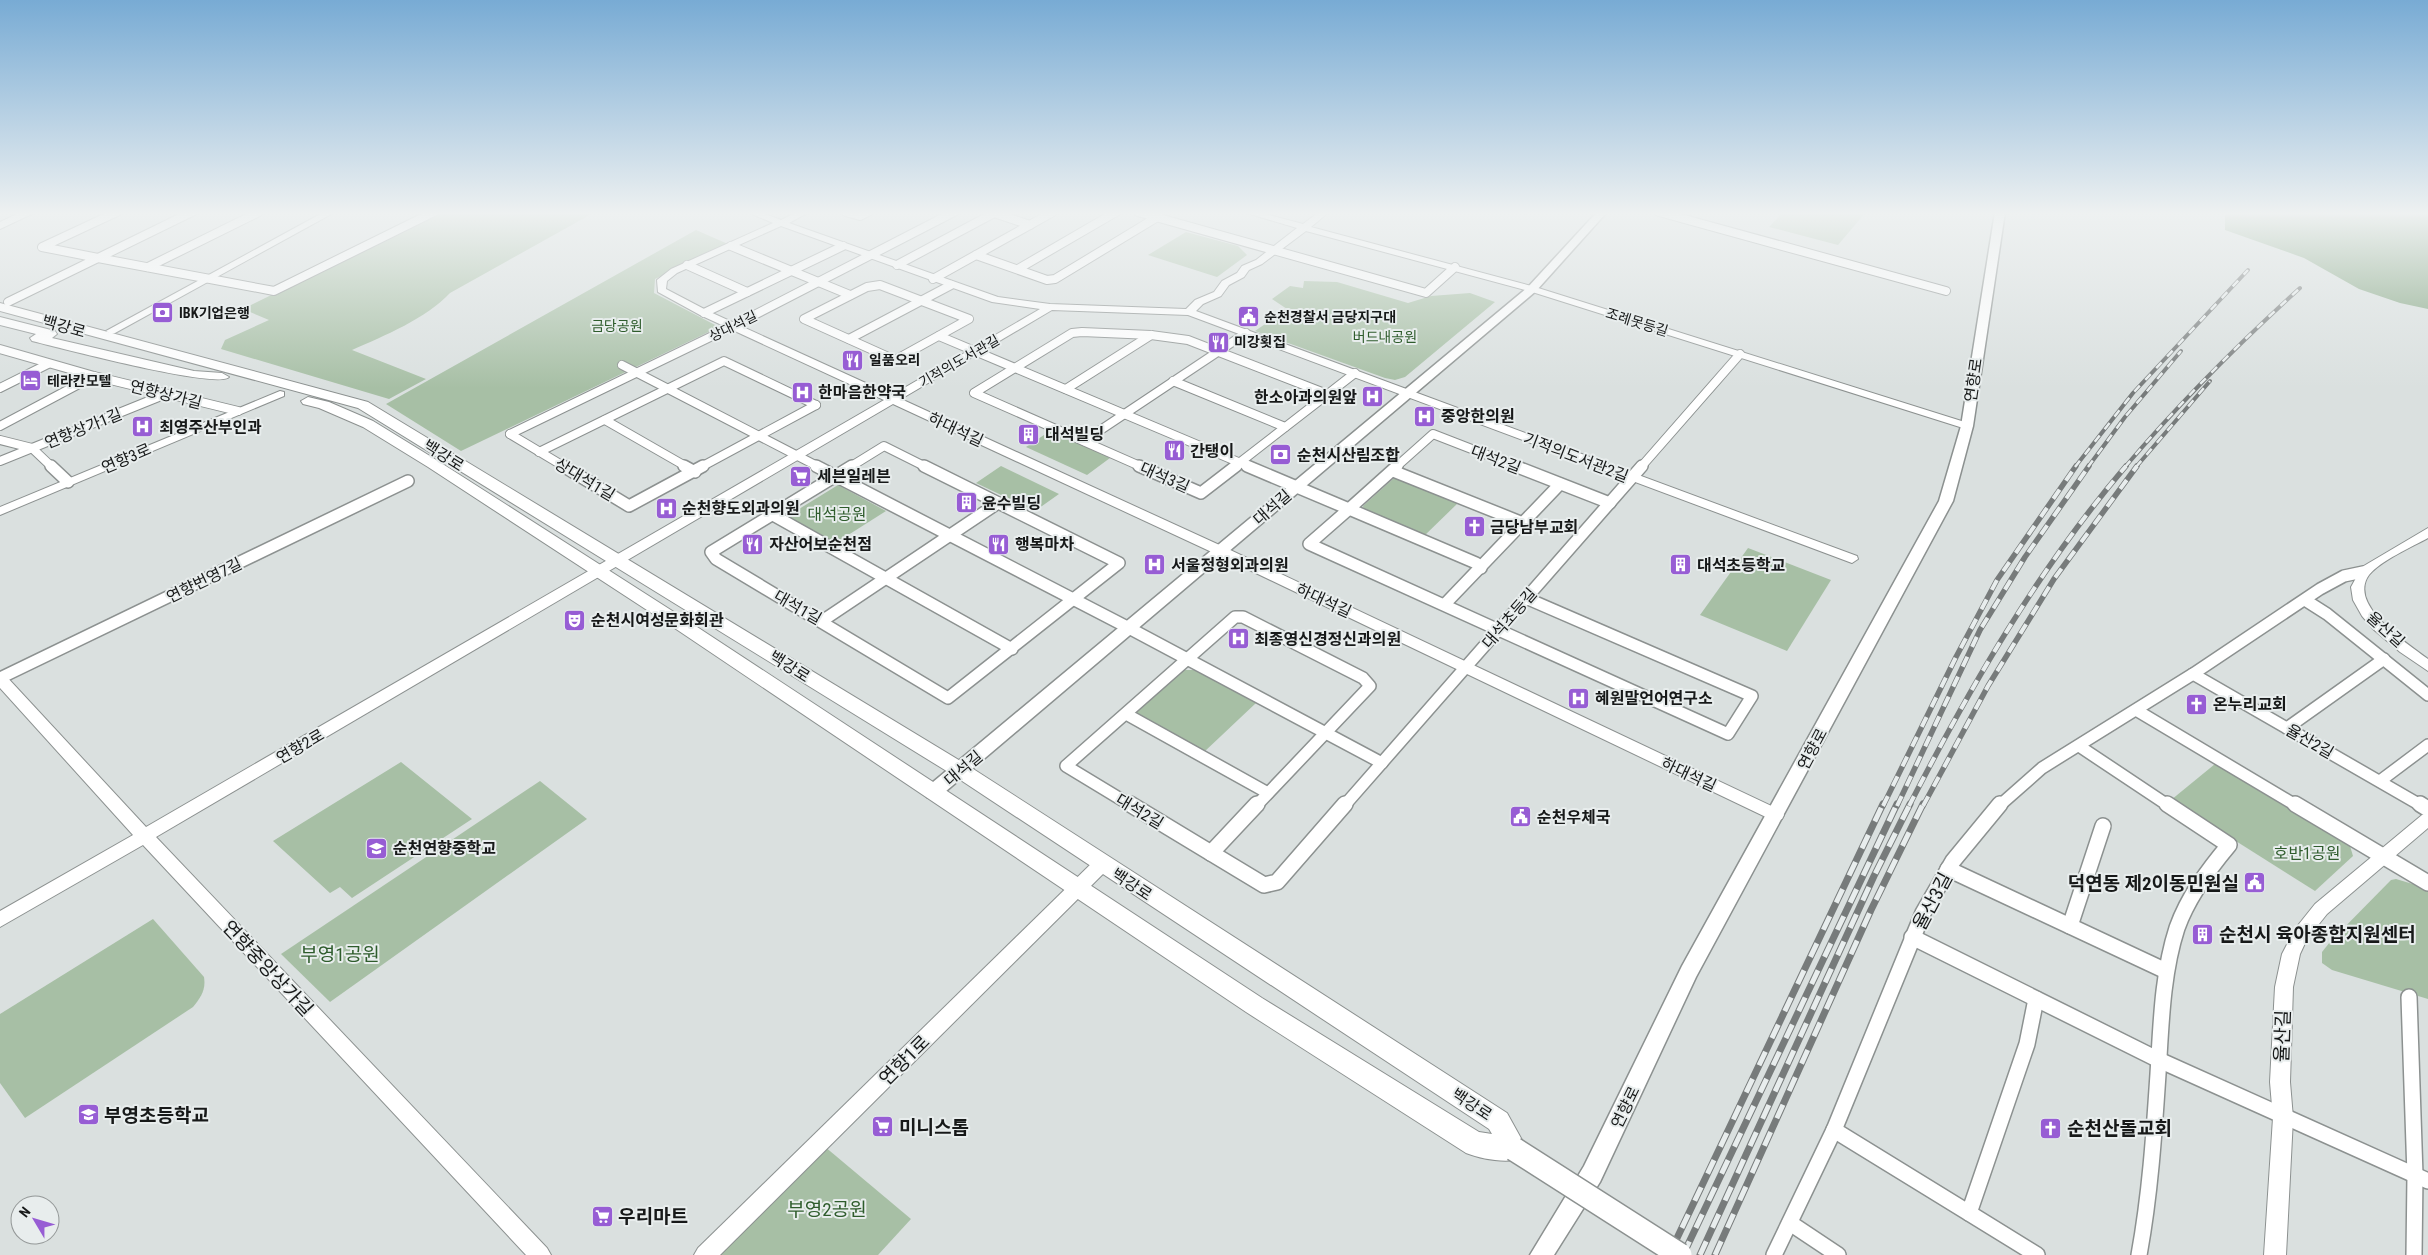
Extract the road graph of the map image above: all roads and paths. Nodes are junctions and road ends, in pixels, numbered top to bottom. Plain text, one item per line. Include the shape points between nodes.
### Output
1 (71, 271) edge
2 (167, 271) edge
3 (222, 271) edge
4 (315, 271) edge
5 (678, 271) edge
6 (699, 271) edge
7 (787, 271) edge
8 (793, 271) edge
9 (843, 271) edge
10 (912, 271) edge
11 (947, 271) edge
12 (1022, 271) edge
13 (1069, 271) edge
14 (1244, 271) edge
15 (1347, 271) edge
16 (1451, 271) edge
17 (1467, 271) edge
18 (1549, 271) edge
19 (1872, 271) edge
20 (1991, 271) edge
21 (790, 272) junction
22 (208, 278) junction
23 (933, 278) junction
24 (819, 283) junction
25 (951, 285) junction
26 (1532, 289) junction
27 (1946, 291) dead end
28 (747, 292) junction
29 (850, 295) junction
30 (922, 300) junction
31 (3, 303) edge
32 (1050, 307) junction
33 (1189, 312) junction
34 (704, 313) junction
35 (0, 321) edge
36 (733, 326) junction
37 (0, 328) edge
38 (111, 331) junction
39 (1246, 332) junction
40 (1151, 335) junction
41 (939, 336) junction
42 (849, 339) junction
43 (0, 349) edge
44 (975, 351) junction
45 (1218, 351) junction
46 (1740, 354) junction
47 (48, 364) junction
48 (622, 365) dead end
49 (1015, 368) junction
50 (228, 373) junction
51 (636, 373) junction
52 (1355, 373) junction
53 (94, 376) junction
54 (1173, 382) junction
55 (0, 388) edge
56 (667, 389) junction
57 (1066, 389) junction
58 (1409, 393) junction
59 (166, 394) junction
60 (280, 394) junction
61 (1327, 394) junction
62 (892, 400) junction
63 (238, 411) junction
64 (1125, 414) junction
65 (605, 420) junction
66 (0, 426) edge
67 (1967, 426) junction
68 (1285, 427) junction
69 (759, 437) junction
70 (0, 440) edge
71 (1084, 441) junction
72 (32, 448) junction
73 (539, 452) junction
74 (796, 456) junction
75 (0, 461) edge
76 (1240, 462) junction
77 (1393, 471) junction
78 (695, 472) junction
79 (835, 476) junction
80 (1632, 478) junction
81 (408, 481) dead end
82 (68, 482) junction
83 (1560, 484) junction
84 (1296, 486) junction
85 (998, 503) junction
86 (1610, 503) junction
87 (1349, 509) junction
88 (0, 511) edge
89 (773, 515) junction
90 (1523, 523) junction
91 (2428, 532) edge
92 (949, 536) junction
93 (1221, 551) junction
94 (1852, 559) dead end
95 (619, 561) junction
96 (1481, 568) junction
97 (600, 572) junction
98 (2363, 572) junction
99 (885, 578) junction
100 (1526, 598) junction
101 (1073, 600) junction
102 (2305, 600) junction
103 (1445, 604) junction
104 (822, 621) junction
105 (1129, 628) junction
106 (1499, 629) junction
107 (1012, 649) junction
108 (2384, 659) junction
109 (1188, 660) junction
110 (2428, 666) edge
111 (1466, 668) junction
112 (2193, 674) junction
113 (0, 679) edge
114 (2428, 695) edge
115 (2136, 710) junction
116 (1126, 714) junction
117 (2287, 728) junction
118 (1325, 733) junction
119 (2428, 745) edge
120 (2080, 746) junction
121 (1382, 763) junction
122 (960, 770) junction
123 (2380, 781) junction
124 (933, 792) junction
125 (1268, 793) junction
126 (2428, 809) edge
127 (1776, 815) junction
128 (2428, 819) edge
129 (2103, 826) dead end
130 (146, 836) junction
131 (1210, 854) junction
132 (2383, 857) junction
133 (1102, 864) junction
134 (1948, 869) junction
135 (2428, 883) edge
136 (1077, 888) junction
137 (0, 920) edge
138 (2070, 926) junction
139 (1912, 937) junction
140 (2166, 971) junction
141 (2410, 997) dead end
142 (2036, 999) junction
143 (2158, 1060) junction
144 (2283, 1118) junction
145 (1834, 1130) junction
146 (1514, 1149) junction
147 (2421, 1178) edge
148 (1969, 1213) junction
149 (1790, 1222) junction
150 (540, 1255) edge
151 (705, 1255) edge
152 (1541, 1255) edge
153 (1680, 1255) edge
154 (1774, 1255) edge
155 (1838, 1255) edge
156 (2037, 1255) edge
157 (2139, 1255) edge
158 (2275, 1255) edge
159 (2414, 1255) edge

1 - 31 street
2 - 22 street
3 - 22 street
4 - 22 street via 274,291
5 - 34 street, 하대석길 via 662,280 662,290
6 - 28 street
7 - 21 street
8 - 21 street
9 - 24 street, 상대석길
10 - 23 street
11 - 23 street
12 - 13 street via 1047,280
14 - 33 street via 1225,283 1219,293 1199,302
15 - 16 street via 1426,293
17 - 26 street, 조례못등길
18 - 26 main road, 대석길
19 - 27 street
20 - 67 main road, 연향로
21 - 24 street
21 - 28 street
22 - 38 street
23 - 25 street
24 - 29 street
24 - 36 street, 상대석길
25 - 30 street
25 - 32 street via 996,300
26 - 46 street, 조례못등길
26 - 58 main road, 대석길
28 - 34 street
29 - 30 street via 880,285
29 - 42 street via 804,319
30 - 41 street via 969,319
30 - 42 street
31 - 38 main road
31 - 50 main road, 백강로
32 - 33 street
32 - 44 street, 기적의도서관길
33 - 39 street, 기적의도서관2길
34 - 36 street, 하대석길
35 - 50 main road, 백강로
36 - 51 street, 상대석길
36 - 62 street, 하대석길
37 - 50 main road via 194,375
38 - 50 main road via 222,361
39 - 45 street
39 - 52 street, 기적의도서관2길
40 - 45 street, 대석3길 via 1188,340
40 - 49 street, 대석3길 via 1077,332
40 - 57 street
41 - 42 street via 895,360
41 - 44 street
43 - 47 street, 연향상가길
44 - 49 street
44 - 62 street, 기적의도서관길
45 - 54 street
45 - 61 street, 대석3길
46 - 67 street, 조례못등길
46 - 80 street, 대석초등길
47 - 53 street, 연향상가길
47 - 55 street
48 - 51 street
49 - 57 street
49 - 71 street, 대석3길 via 974,393
50 - 60 main road, 백강로
50 - 95 main road, 백강로 via 363,405
51 - 56 street
51 - 73 street, 상대석길 via 510,434
52 - 58 street, 기적의도서관2길
52 - 61 street
53 - 59 street, 연향상가길
53 - 66 street
54 - 64 street
54 - 68 street
56 - 65 street, 상대석1길
56 - 69 street
56 - 69 street, 상대석1길 via 724,360 816,405
57 - 64 street
58 - 80 street, 기적의도서관2길
58 - 84 main road, 대석길
59 - 63 street, 연향상가길
59 - 72 street, 연향상가1길
60 - 63 street, 연향3로
60 - 97 main road, 백강로 via 324,405 368,424
61 - 68 street, 대석3길
62 - 74 street, 기적의도서관길
62 - 93 street, 하대석길
63 - 82 street, 연향3로
64 - 71 street
64 - 76 street
65 - 73 street, 상대석1길
65 - 78 street
67 - 127 main road, 연향로 via 1946,501
68 - 76 street, 대석3길
69 - 74 street
69 - 78 street, 상대석1길
70 - 72 street
71 - 76 street, 대석3길 via 1201,492
72 - 75 street, 연향상가1길
72 - 82 street
73 - 78 street, 상대석1길 via 629,506
74 - 79 street
74 - 95 street, 기적의도서관길
76 - 84 street
77 - 83 street, 대석2길 via 1433,434
77 - 87 street, 대석2길
77 - 90 street
79 - 85 street, 대석1길 via 884,446
79 - 89 street, 대석1길
79 - 92 street
80 - 86 street, 대석초등길
80 - 94 street, 기적의도서관2길
81 - 113 street, 연향번영7길
82 - 88 street, 연향3로
83 - 86 street
83 - 90 street
84 - 87 street
84 - 93 main road, 대석길
85 - 92 street
85 - 101 street, 대석1길 via 1119,563
86 - 100 street, 대석초등길
87 - 96 street via 1476,563
87 - 103 street, 대석2길 via 1309,544
89 - 99 street
89 - 104 street, 대석1길 via 711,552 716,559
90 - 96 street
91 - 98 street
92 - 99 street
92 - 101 street
93 - 105 main road, 대석길
93 - 111 street, 하대석길
95 - 97 street, 기적의도서관길
95 - 122 main road, 백강로
96 - 103 street
97 - 124 main road, 백강로
97 - 130 street, 연향2로
98 - 102 street, 율산3길 via 2344,576
98 - 110 street, 율산길 via 2356,589 2362,606 2379,626
99 - 104 street
99 - 107 street
100 - 106 street, 대석초등길
100 - 106 street, 대석2길 via 1752,696 1728,734
101 - 105 street
101 - 107 street
102 - 108 street
102 - 112 street, 율산3길
103 - 106 street, 대석2길
104 - 107 street, 대석1길 via 948,698
105 - 109 street
105 - 122 main road, 대석길
106 - 111 street, 대석초등길
108 - 114 street
108 - 117 street
109 - 116 street, 대석2길
109 - 118 street
109 - 118 street, 대석2길 via 1235,617 1242,617 1363,678 1370,686
111 - 121 street, 대석초등길
111 - 127 street, 하대석길
112 - 115 street, 율산3길
112 - 117 street, 율산2길
113 - 130 street, 연향중앙상가길
115 - 120 street, 율산3길
115 - 132 street
116 - 125 street
116 - 131 street, 대석2길 via 1066,766
117 - 123 street, 율산2길
118 - 121 street
118 - 125 street, 대석2길
119 - 123 street
120 - 134 street, 율산3길 via 2042,768 2008,796 1973,834
120 - 140 street via 2229,845 2205,874 2187,905
121 - 131 street, 대석초등길 via 1277,882 1264,885
122 - 124 main road, 대석길
122 - 133 main road, 백강로
123 - 126 street, 율산2길
124 - 136 main road, 백강로
125 - 131 street, 대석2길
127 - 152 main road, 연향로 via 1688,972 1592,1174
128 - 132 street, 율산길
129 - 138 street
130 - 137 street, 연향2로
130 - 150 street, 연향중앙상가길
132 - 135 street
132 - 144 street, 율산길 via 2321,909 2301,934 2291,954 2284,987 2280,1082
133 - 136 street, 연향1로
133 - 146 main road, 백강로 via 1498,1121
134 - 138 street
134 - 139 street, 율산3길
136 - 146 main road, 백강로 via 1254,1005 1476,1144
136 - 151 street, 연향1로
138 - 140 street
139 - 142 street
139 - 145 street, 율산3길
140 - 143 street
141 - 147 street
142 - 143 street
142 - 148 street via 2016,1081
143 - 144 street
143 - 157 street via 2155,1131
144 - 147 street
144 - 158 street, 율산길
145 - 148 street
145 - 149 street, 율산3길
146 - 153 main road, bridge
147 - 159 street
148 - 156 street
149 - 154 street, 율산3길
149 - 155 street

